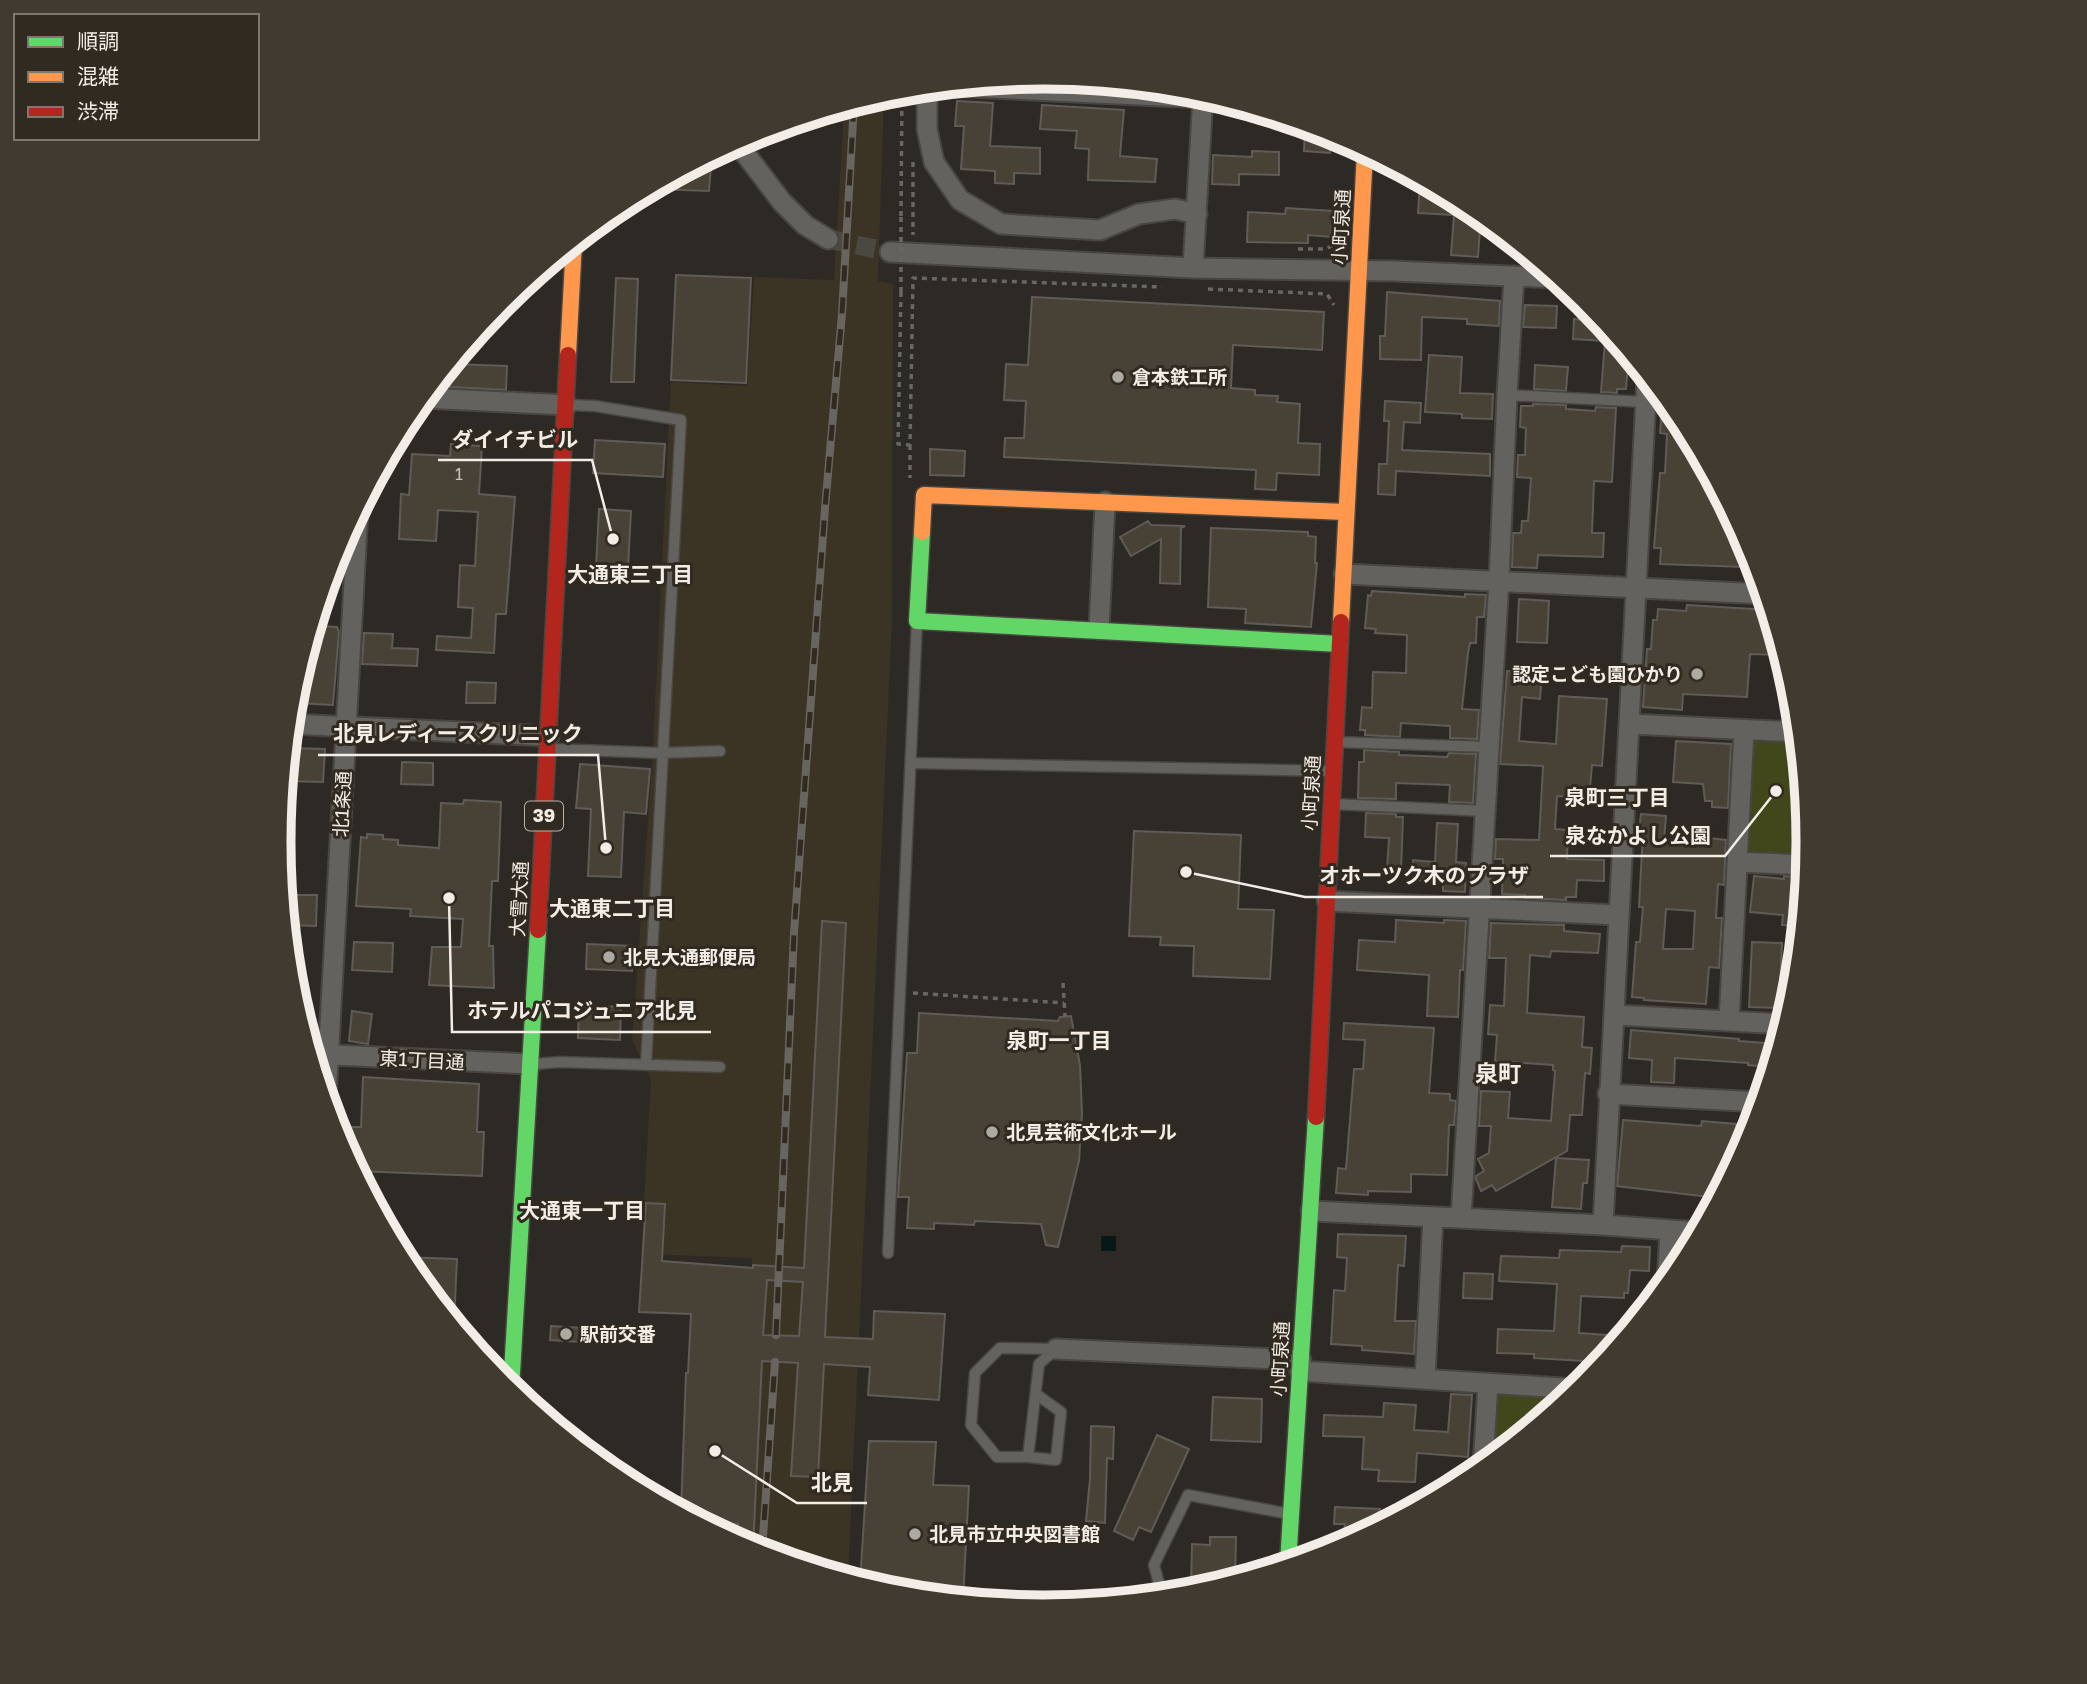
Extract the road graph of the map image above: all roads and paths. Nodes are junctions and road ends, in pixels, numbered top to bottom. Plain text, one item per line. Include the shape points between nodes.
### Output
1 (1035, 89) edge
2 (1103, 92) edge
3 (927, 99) edge
4 (902, 103) edge
5 (1202, 107) edge
6 (744, 152) edge
7 (1364, 162) edge
8 (1197, 214) junction
9 (828, 239) tunnel mouth
10 (890, 252) tunnel mouth
11 (573, 254) edge
12 (1193, 268) junction
13 (1359, 271) junction
14 (1514, 276) junction
15 (1541, 277) edge
16 (1162, 287) dead end
17 (1203, 289) dead end
18 (1357, 310) junction
19 (1646, 392) edge
20 (1507, 395) junction
21 (436, 399) edge
22 (1646, 402) junction
23 (566, 405) junction
24 (1105, 502) junction
25 (1346, 512) junction
26 (357, 535) edge
27 (1343, 574) junction
28 (1499, 580) junction
29 (1637, 589) junction
30 (1754, 594) edge
31 (917, 621) junction
32 (1099, 629) junction
33 (1340, 644) junction
34 (1630, 724) junction
35 (300, 725) edge
36 (346, 727) junction
37 (1744, 730) junction
38 (1788, 732) edge
39 (1335, 742) junction
40 (548, 743) junction
41 (1489, 747) junction
42 (720, 751) dead end
43 (662, 753) junction
44 (911, 763) junction
45 (1334, 771) junction
46 (1332, 804) junction
47 (1486, 811) junction
48 (1738, 862) junction
49 (1796, 864) edge
50 (1327, 901) junction
51 (1480, 909) junction
52 (1618, 915) junction
53 (1063, 983) dead end
54 (900, 992) junction
55 (1064, 1003) junction
56 (1615, 1015) junction
57 (1065, 1016) dead end
58 (1729, 1021) junction
59 (1774, 1023) edge
60 (320, 1051) edge
61 (322, 1055) edge
62 (531, 1064) junction
63 (646, 1065) junction
64 (720, 1067) dead end
65 (1608, 1094) junction
66 (1750, 1101) edge
67 (1311, 1211) junction
68 (1433, 1216) junction
69 (1461, 1218) junction
70 (1603, 1225) junction
71 (1670, 1231) junction
72 (1686, 1232) edge
73 (888, 1253) dead end
74 (1668, 1261) edge
75 (1056, 1349) junction
76 (1300, 1365) junction
77 (512, 1375) edge
78 (1425, 1379) junction
79 (1488, 1384) junction
80 (1561, 1388) edge
81 (1036, 1394) junction
82 (1484, 1452) edge
83 (1028, 1457) junction
84 (1292, 1514) junction
85 (1289, 1554) edge
86 (1159, 1585) edge

1 - 2 street
3 - 8 street via 934,162 960,200 1001,224 1100,230 1139,214 1175,209
4 - 16 path, bridge via 898,444 910,445 913,278
5 - 8 street
6 - 9 street via 782,202
7 - 13 main road, 小町泉通
8 - 12 street
10 - 12 street
11 - 23 main road, 大雪大通 / 39
12 - 13 street
13 - 14 street
13 - 18 main road, 小町泉通
14 - 15 street
14 - 20 street
17 - 18 path via 1327,294 1336,309
18 - 25 main road, 小町泉通
19 - 22 street
20 - 22 lane
20 - 28 street
21 - 23 street
22 - 29 street
23 - 40 main road, 大雪大通 / 39
23 - 43 lane via 681,420
24 - 25 main road
24 - 31 main road via 925,495
24 - 32 street
25 - 27 main road, 小町泉通
26 - 36 street, 北1条通
27 - 28 street
27 - 33 main road, 小町泉通
28 - 29 street
28 - 41 street
29 - 30 street
29 - 34 street
31 - 32 main road
31 - 44 lane
32 - 33 main road
33 - 39 main road, 小町泉通
34 - 37 street
34 - 52 street
35 - 36 street
36 - 40 street
36 - 60 street, 北1条通
37 - 38 street
37 - 48 street
39 - 41 lane
39 - 45 main road, 小町泉通
40 - 43 lane
40 - 62 main road, 大雪大通 / 39
41 - 47 street
42 - 43 lane
43 - 63 lane
44 - 45 lane
44 - 54 lane
45 - 46 main road, 小町泉通
46 - 47 lane
46 - 50 main road, 小町泉通
47 - 51 street
48 - 49 street
48 - 58 street
50 - 51 street
50 - 67 main road, 小町泉通
51 - 52 street
51 - 69 street
52 - 56 street
53 - 55 path
54 - 55 path
54 - 73 lane
55 - 57 path
56 - 58 street
56 - 65 street
58 - 59 street
61 - 62 street, 東1丁目通
62 - 63 lane
62 - 77 main road, 大雪大通 / 39
63 - 64 lane
65 - 66 street
65 - 70 street
67 - 68 street
67 - 76 main road, 小町泉通
68 - 69 street
68 - 78 street
69 - 70 street
70 - 71 street
71 - 72 street
71 - 74 street
75 - 76 street
75 - 81 lane via 1039,1364
75 - 83 lane via 1000,1348 975,1373 971,1425 998,1457
76 - 78 street
76 - 84 main road, 小町泉通
78 - 79 street
79 - 80 street
79 - 82 street
81 - 83 lane
81 - 83 lane via 1061,1412 1056,1460
84 - 85 main road, 小町泉通
84 - 86 lane via 1188,1495 1154,1565

